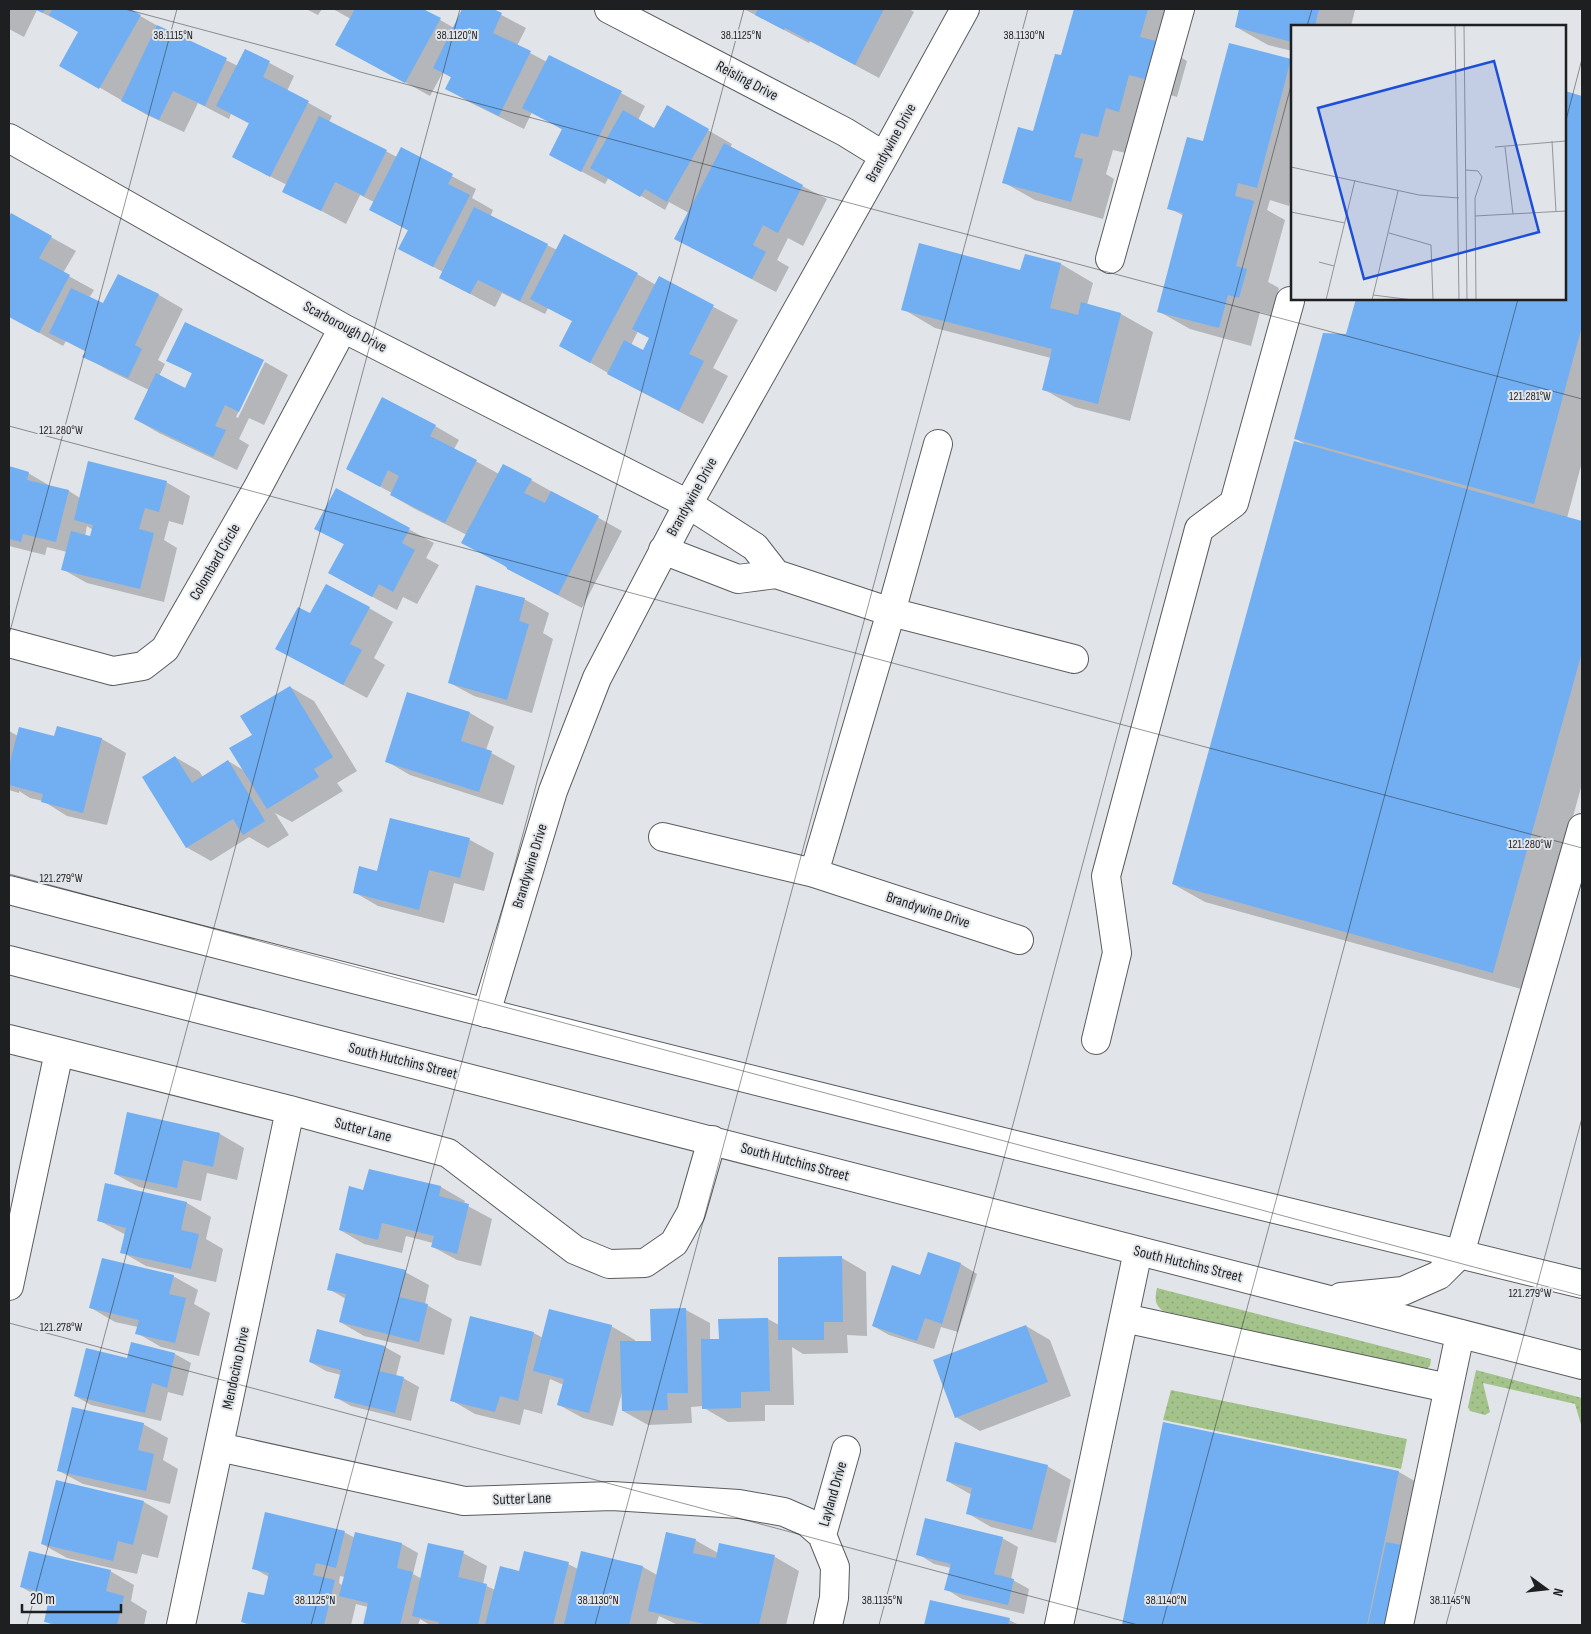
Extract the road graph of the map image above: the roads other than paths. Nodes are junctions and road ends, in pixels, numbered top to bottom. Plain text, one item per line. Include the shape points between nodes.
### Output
1 (609, 9) edge
2 (965, 9) edge
3 (1180, 9) edge
4 (9, 138) edge
5 (884, 156) junction
6 (1110, 259) dead end
7 (1290, 301) dead end
8 (343, 328) junction
9 (938, 444) dead end
10 (688, 504) junction
11 (663, 550) junction
12 (776, 574) junction
13 (891, 612) junction
14 (9, 643) edge
15 (1074, 659) dead end
16 (1582, 828) edge
17 (663, 837) dead end
18 (814, 873) junction
19 (9, 890) edge
20 (1019, 940) dead end
21 (9, 960) edge
22 (486, 1013) junction
23 (9, 1039) edge
24 (1096, 1040) dead end
25 (59, 1052) junction
26 (290, 1110) junction
27 (712, 1140) junction
28 (1138, 1251) junction
29 (1460, 1254) junction
30 (1582, 1284) edge
31 (9, 1286) edge
32 (1325, 1299) junction
33 (1124, 1318) junction
34 (1460, 1334) junction
35 (1582, 1365) edge
36 (1448, 1388) junction
37 (219, 1447) junction
38 (846, 1450) dead end
39 (822, 1535) junction
40 (181, 1625) edge
41 (828, 1625) edge
42 (1059, 1625) edge
43 (1399, 1625) edge

1 - 5 street, Reisling Drive via 845,132
2 - 5 street, Brandywine Drive
3 - 6 street
4 - 8 street, Scarborough Drive
5 - 10 street, Brandywine Drive
7 - 24 street via 1234,504 1199,529 1106,876 1117,953
8 - 10 street, Scarborough Drive
8 - 14 street, Colombard Circle via 257,489 165,649 143,666 114,670
9 - 13 street
10 - 11 street, Brandywine Drive
10 - 12 street, Scarborough Drive via 755,548
11 - 12 street via 738,579
11 - 22 street, Brandywine Drive via 597,678 553,791
12 - 13 street
13 - 15 street
13 - 18 street
16 - 29 street
17 - 18 street, Brandywine Drive
18 - 20 street, Brandywine Drive
19 - 22 street
21 - 27 street, South Hutchins Street
22 - 29 street
23 - 25 street, Sutter Lane
25 - 26 street, Sutter Lane
25 - 31 street
26 - 27 street, Sutter Lane via 448,1152 575,1250 609,1264 645,1263 674,1243 691,1213
26 - 37 street, Mendocino Drive
27 - 28 street, South Hutchins Street
28 - 32 street, South Hutchins Street
28 - 33 street
29 - 30 street
29 - 32 street via 1439,1275 1403,1290
32 - 34 street, South Hutchins Street
33 - 36 street
33 - 42 street
34 - 35 street, South Hutchins Street
34 - 36 street
36 - 43 street
37 - 39 street, Sutter Lane via 464,1501 612,1496 739,1504 784,1512 808,1522
37 - 40 street, Mendocino Drive
38 - 39 street, Layland Drive
39 - 41 street, Layland Drive via 835,1566 834,1598

